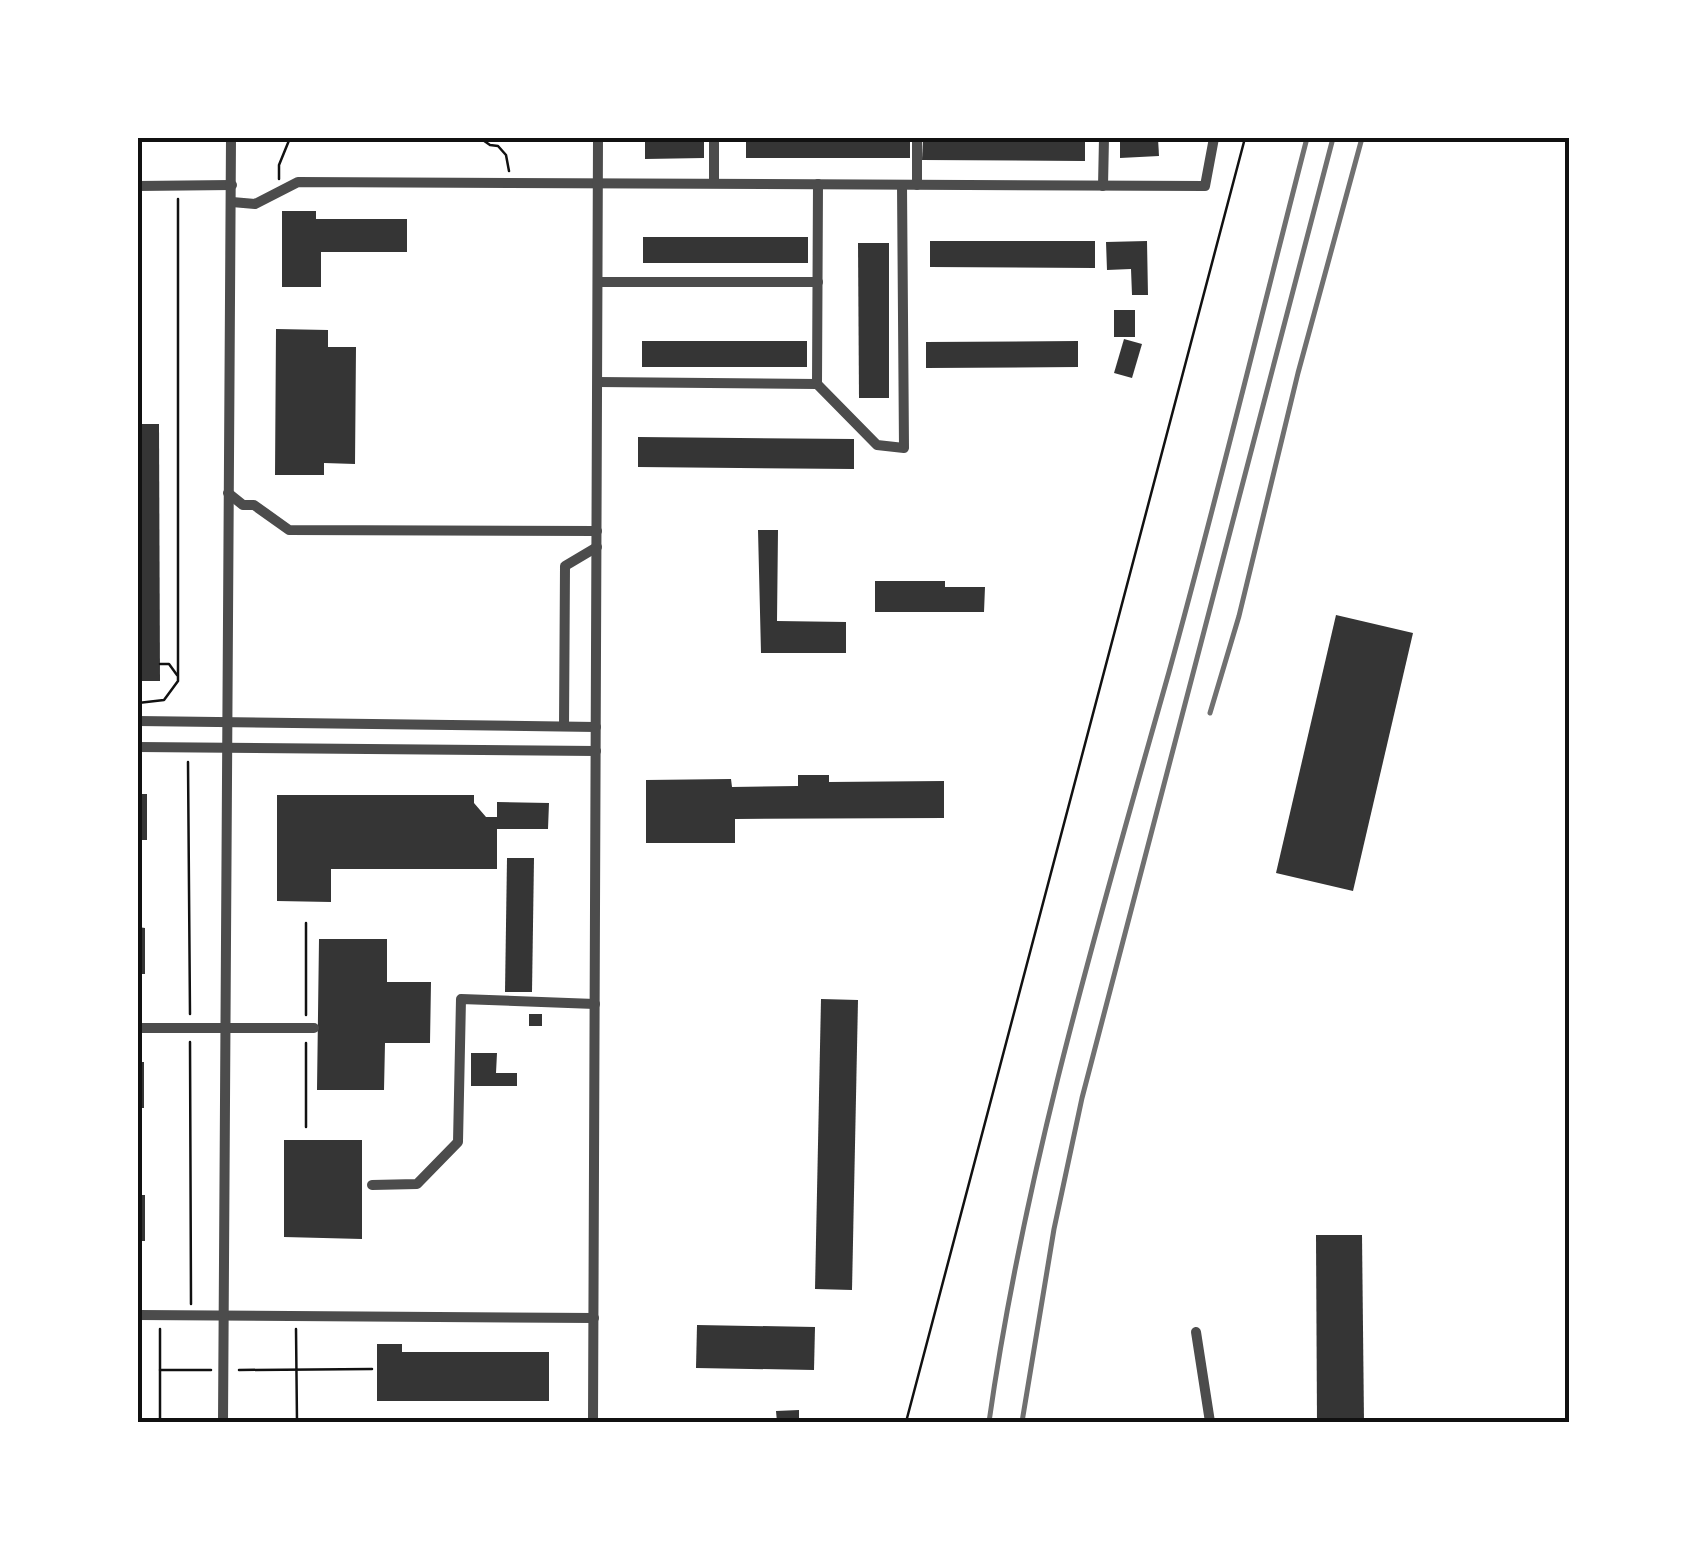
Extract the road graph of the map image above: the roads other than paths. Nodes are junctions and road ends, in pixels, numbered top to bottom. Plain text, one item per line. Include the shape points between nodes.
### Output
1 (231, 138) edge
2 (598, 138) edge
3 (714, 138) edge
4 (916, 138) edge
5 (1104, 138) edge
6 (1214, 138) edge
7 (598, 183) junction
8 (714, 184) junction
9 (818, 184) junction
10 (232, 185) junction
11 (902, 185) junction
12 (917, 185) junction
13 (138, 186) edge
14 (1104, 186) junction
15 (232, 202) junction
16 (598, 282) junction
17 (818, 282) junction
18 (598, 382) junction
19 (817, 384) junction
20 (228, 494) junction
21 (597, 531) junction
22 (597, 547) junction
23 (138, 721) edge
24 (227, 722) junction
25 (341, 724) junction
26 (457, 725) junction
27 (564, 726) junction
28 (596, 727) junction
29 (138, 748) edge
30 (227, 748) junction
31 (341, 749) junction
32 (457, 750) junction
33 (596, 750) junction
34 (594, 1004) junction
35 (138, 1028) edge
36 (314, 1028) dead end
37 (225, 1029) junction
38 (372, 1184) dead end
39 (138, 1315) edge
40 (222, 1316) junction
41 (594, 1318) junction
42 (1196, 1332) dead end
43 (224, 1422) edge
44 (593, 1422) edge
45 (1210, 1422) edge

1 - 10 street
2 - 7 street
3 - 8 street
4 - 12 street
5 - 14 street
6 - 14 street via 1204,186
7 - 8 street
7 - 15 street via 298,182 255,204
7 - 16 street
8 - 9 street
9 - 11 street
9 - 17 street
10 - 13 street
10 - 15 street
11 - 12 street
11 - 19 street via 904,448 877,446
12 - 14 street
15 - 20 street
16 - 17 street
16 - 18 street
17 - 19 street
18 - 19 street
18 - 21 street
20 - 21 street via 289,530
20 - 24 street
21 - 22 street
22 - 27 street via 565,566
22 - 28 street
23 - 24 street
24 - 25 street
24 - 30 street
25 - 26 street
25 - 31 street
26 - 27 street
26 - 32 street
27 - 28 street
28 - 33 street
29 - 30 street
30 - 31 street
30 - 37 street
31 - 32 street
32 - 33 street
33 - 34 street
34 - 38 street via 462,999 458,1142 417,1184
34 - 41 street
35 - 37 street
36 - 37 street
37 - 40 street
39 - 40 street
40 - 41 street
40 - 43 street
41 - 44 street
42 - 45 street

